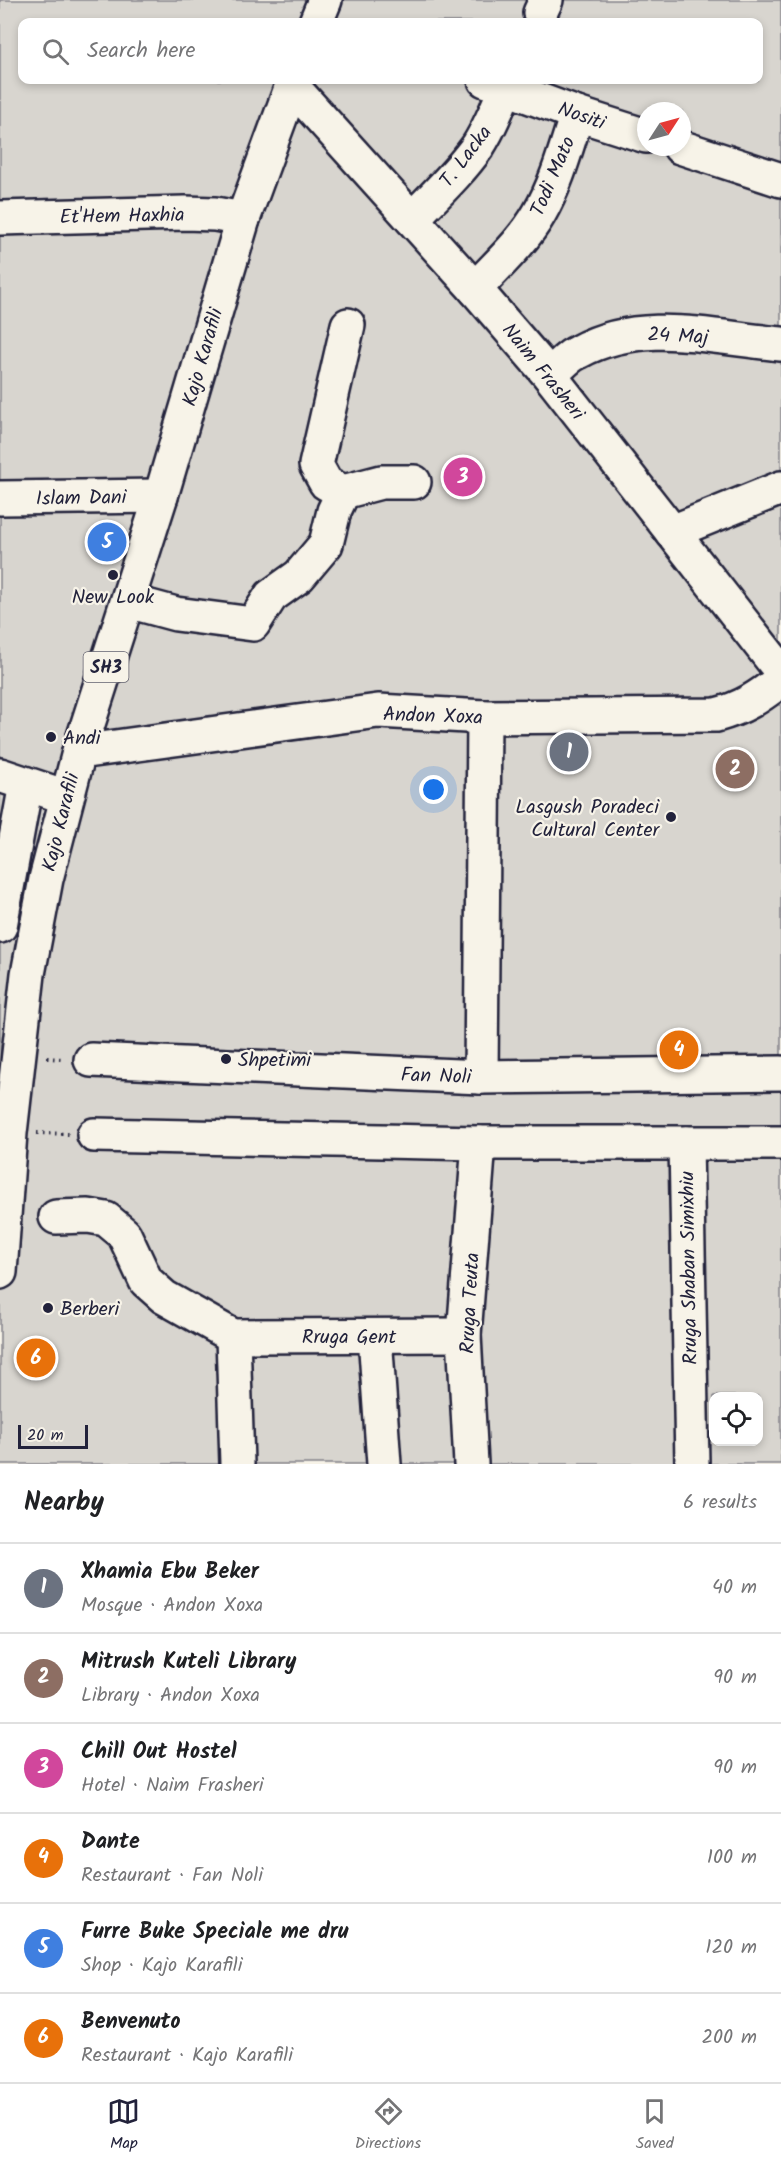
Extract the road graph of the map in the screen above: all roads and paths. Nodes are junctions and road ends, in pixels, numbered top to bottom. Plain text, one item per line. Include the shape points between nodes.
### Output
1 (292, 84) edge
2 (295, 84) edge
3 (496, 84) edge
4 (499, 84) edge
5 (577, 114) junction
6 (637, 133) edge
7 (691, 151) edge
8 (781, 180) edge
9 (0, 218) edge
10 (243, 219) junction
11 (412, 219) junction
12 (475, 289) junction
13 (348, 325) dead end
14 (781, 344) edge
15 (550, 376) junction
16 (414, 482) dead end
17 (781, 488) edge
18 (343, 492) junction
19 (161, 496) junction
20 (0, 498) edge
21 (672, 531) junction
22 (128, 601) junction
23 (781, 671) edge
24 (781, 680) edge
25 (484, 717) junction
26 (78, 752) junction
27 (13, 779) edge
28 (66, 797) junction
29 (1, 918) edge
30 (19, 1057) junction
31 (91, 1060) joint
32 (781, 1073) edge
33 (481, 1077) junction
34 (10, 1133) junction
35 (93, 1135) joint
36 (479, 1143) junction
37 (686, 1143) junction
38 (781, 1143) edge
39 (56, 1217) dead end
40 (0, 1272) edge
41 (464, 1335) junction
42 (233, 1336) junction
43 (375, 1336) junction
44 (237, 1464) edge
45 (384, 1464) edge
46 (471, 1464) edge
47 (692, 1464) edge

1 - 10 street, Kajo Karafili / SH3
2 - 11 street, Naim Frasheri
3 - 11 street, T. Lacka via 492,122 455,174
4 - 5 street, Nositi
5 - 6 street, Nositi
5 - 12 street, Todi Mato via 538,215
7 - 8 street
9 - 10 street, Et'Hem Haxhia via 185,213
10 - 19 street, Kajo Karafili / SH3
11 - 12 street, Naim Frasheri
12 - 15 street, Naim Frasheri
13 - 18 street via 316,465 326,483
14 - 15 street, 24 Maj via 667,331 638,333 576,353
15 - 21 street, Naim Frasheri
16 - 18 street via 381,482
17 - 21 street
18 - 22 street via 326,544 298,576 271,596 254,624 176,614
19 - 20 street, Islam Dani
19 - 22 street, Kajo Karafili / SH3
21 - 23 street, Naim Frasheri
22 - 26 street, Kajo Karafili / SH3
24 - 25 street, Andon Xoxa via 737,710 716,715
25 - 26 street, Andon Xoxa via 378,711
25 - 33 street
26 - 28 street, Kajo Karafili / SH3
27 - 28 street
27 - 29 street
28 - 30 street, Kajo Karafili / SH3 via 28,974
30 - 31 path
30 - 34 street, Kajo Karafili / SH3
31 - 33 street, Fan Noli
32 - 33 street, Fan Noli
34 - 35 path
34 - 40 street, Kajo Karafili / SH3
35 - 36 street
36 - 37 street
36 - 41 street, Rruga Teuta
37 - 38 street
37 - 47 street, Rruga Shaban Simixhiu
39 - 42 street, Rruga Gent via 106,1219 124,1234 146,1281 164,1297
41 - 43 street, Rruga Gent
41 - 46 street, Rruga Teuta
42 - 43 street, Rruga Gent
42 - 44 street
43 - 45 street

